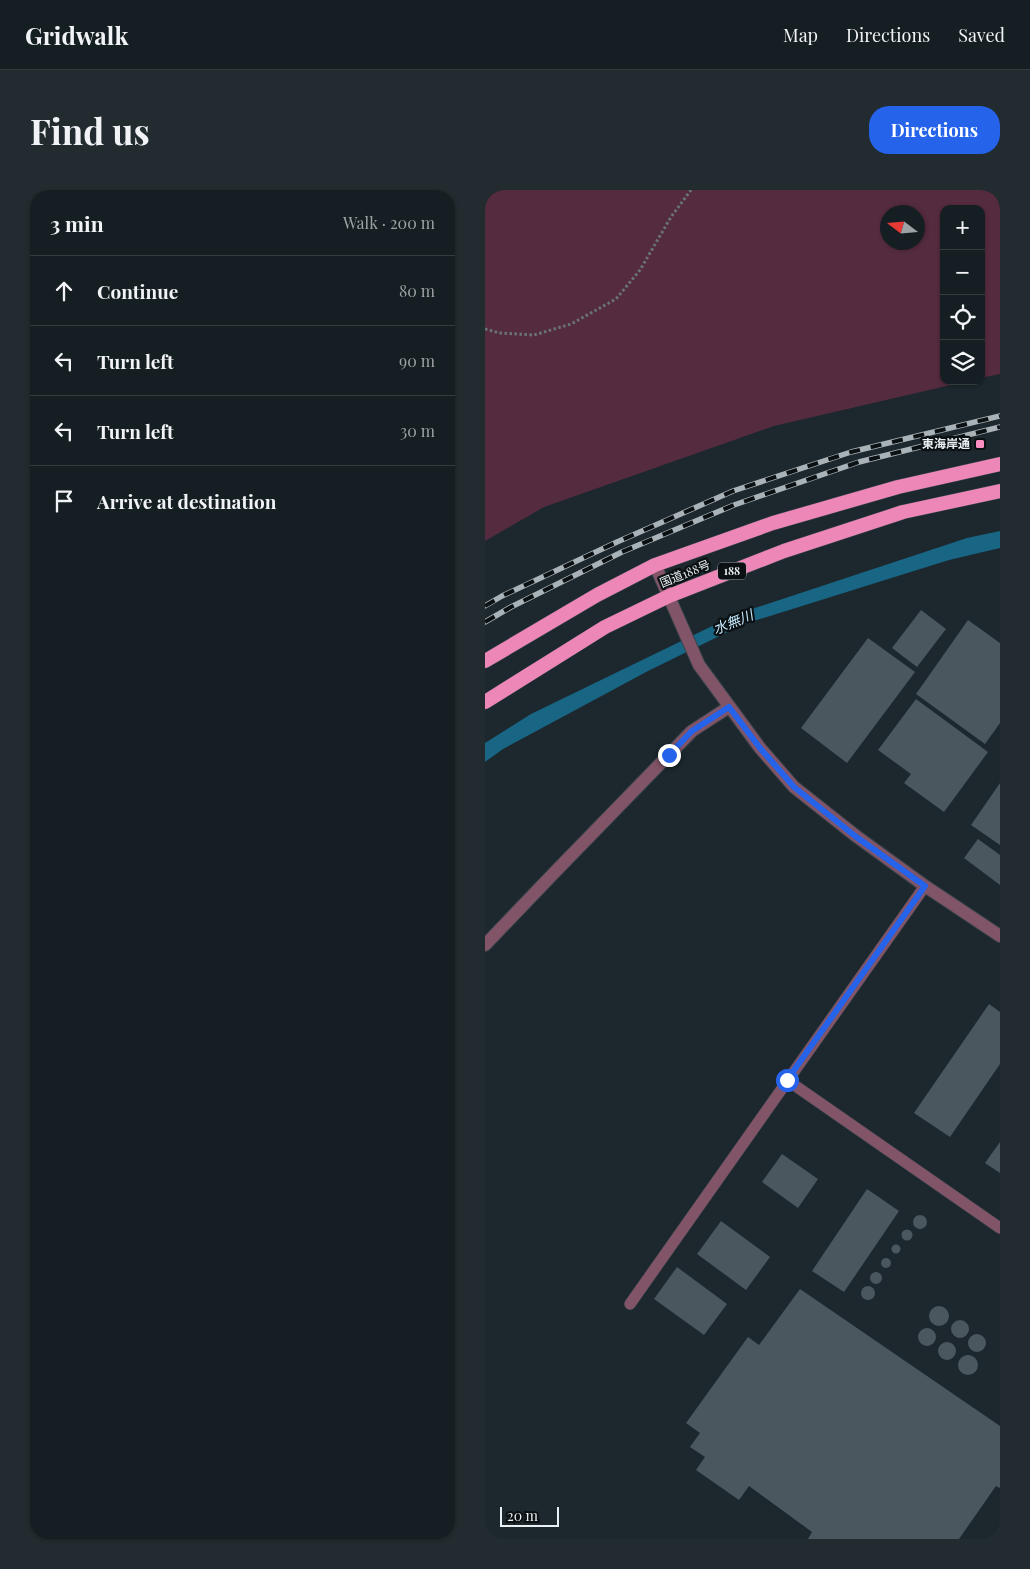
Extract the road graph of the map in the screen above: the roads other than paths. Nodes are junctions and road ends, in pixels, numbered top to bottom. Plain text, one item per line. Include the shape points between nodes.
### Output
1 (1000, 464) edge
2 (1000, 491) edge
3 (655, 565) junction
4 (669, 596) junction
5 (485, 661) edge
6 (485, 702) edge
7 (729, 707) junction
8 (925, 886) junction
9 (1000, 936) edge
10 (485, 945) edge
11 (787, 1080) junction
12 (1000, 1228) edge
13 (630, 1304) dead end

1 - 3 highway, 国道188号 via 898,487 773,523
2 - 4 highway, 国道188号 / 188 via 894,515 784,551
3 - 4 street
3 - 5 highway, 国道188号
4 - 6 highway, 国道188号 / 188 via 605,627
4 - 7 street via 699,665
7 - 8 street via 794,787
7 - 10 street via 692,731
8 - 9 street
8 - 11 lane
11 - 12 lane
11 - 13 lane

